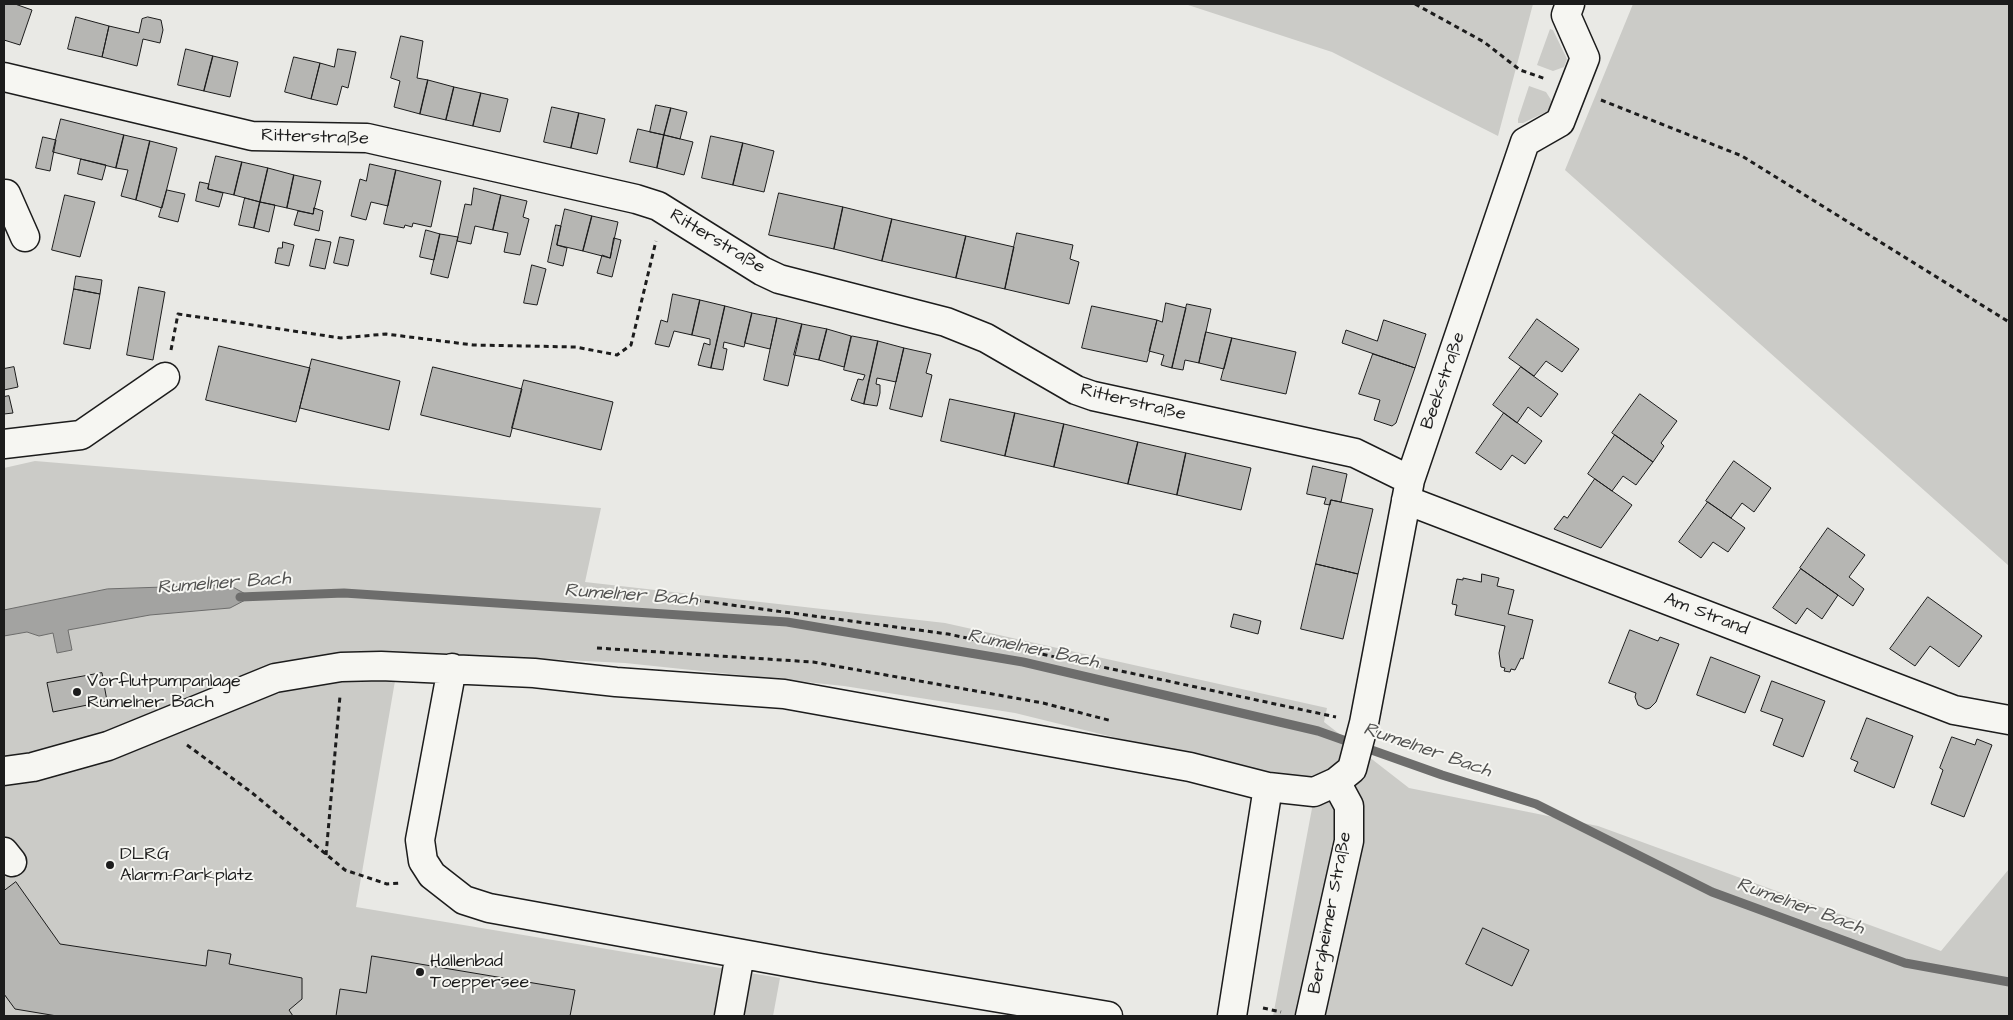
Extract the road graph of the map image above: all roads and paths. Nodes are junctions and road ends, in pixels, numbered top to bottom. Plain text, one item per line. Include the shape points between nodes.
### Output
1 (1415, 4) edge
2 (1570, 4) edge
3 (4, 77) edge
4 (1573, 90) junction
5 (4, 194) edge
6 (664, 210) junction
7 (25, 236) dead end
8 (2009, 322) edge
9 (165, 377) joint
10 (4, 444) edge
11 (1408, 490) junction
12 (687, 599) dead end
13 (341, 667) junction
14 (452, 668) junction
15 (2009, 720) edge
16 (1364, 722) junction
17 (157, 727) junction
18 (4, 771) edge
19 (1344, 776) junction
20 (1268, 787) junction
21 (326, 855) junction
22 (432, 875) junction
23 (740, 954) junction
24 (1233, 1009) edge
25 (1282, 1012) dead end
26 (729, 1016) edge
27 (1108, 1016) edge
28 (1310, 1016) edge

1 - 4 path via 1484,42 1520,70
2 - 4 street, Beekstraße via 1566,16 1585,58
3 - 6 street, Ritterstraße via 252,136 367,138 636,199
4 - 8 path via 1742,156
4 - 11 street, Beekstraße via 1560,122 1525,142
5 - 7 street
6 - 9 path via 632,345 616,355 576,347 473,345 386,334 341,338 178,314
6 - 11 street, Ritterstraße via 762,272 779,279 953,325 986,338 1085,394 1356,454
9 - 10 street via 81,435
11 - 15 street, Am Strand via 1954,710
11 - 16 street, Beekstraße
12 - 16 path via 948,634
13 - 14 street
13 - 17 street via 276,678
13 - 21 path
14 - 20 street via 784,694 1190,767
14 - 22 street via 420,840 423,861
16 - 19 street, Beekstraße
17 - 18 street via 108,746 33,767
17 - 21 path via 251,792
19 - 20 street via 1314,792
19 - 28 street, Bergheimer Straße via 1349,806 1349,841
20 - 24 street
21 - 22 path via 344,870 387,884
22 - 23 street via 464,900 489,908
23 - 26 street
23 - 27 street
24 - 25 path

